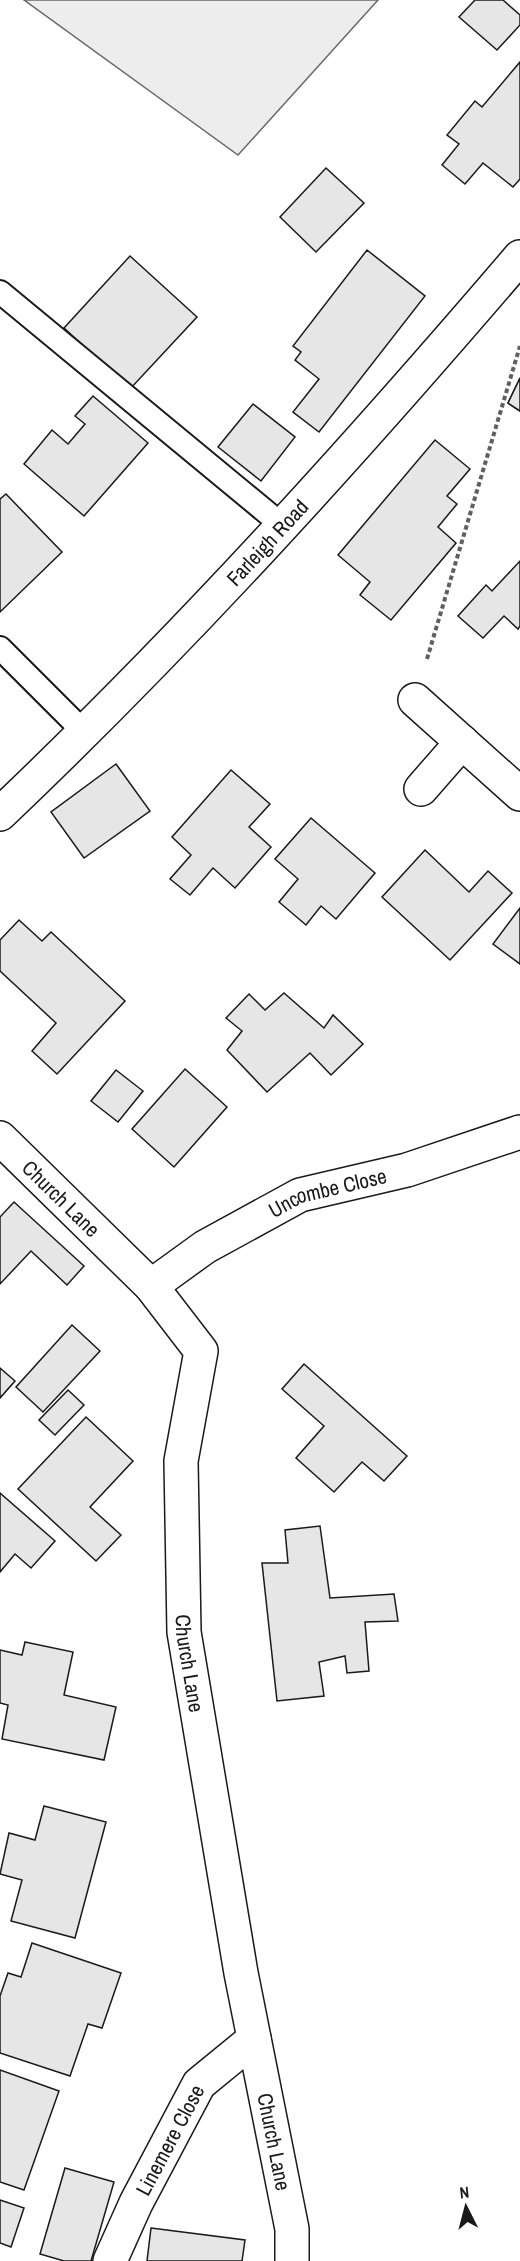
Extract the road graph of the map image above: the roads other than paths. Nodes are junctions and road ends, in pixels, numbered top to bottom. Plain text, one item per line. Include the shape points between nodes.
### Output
1 (520, 257) edge
2 (0, 292) edge
3 (282, 525) junction
4 (0, 648) edge
5 (415, 700) road end
6 (85, 733) junction
7 (462, 742) junction
8 (421, 789) dead end
9 (520, 794) edge
10 (0, 814) edge
11 (520, 1132) edge
12 (0, 1138) edge
13 (151, 1286) junction
14 (255, 2039) junction
15 (110, 2261) edge
16 (292, 2261) edge

1 - 3 street, Farleigh Road via 393,405
2 - 3 lane
3 - 6 street, Farleigh Road
4 - 6 lane
5 - 7 street
6 - 10 street, Farleigh Road
7 - 8 street
7 - 9 street
11 - 13 street, Uncombe Close via 407,1170 300,1196 205,1246
12 - 13 street, Church Lane
13 - 14 street, Church Lane via 201,1351 181,1461 184,1632
14 - 15 street, Linemere Close via 199,2084
14 - 16 street, Church Lane via 292,2229

